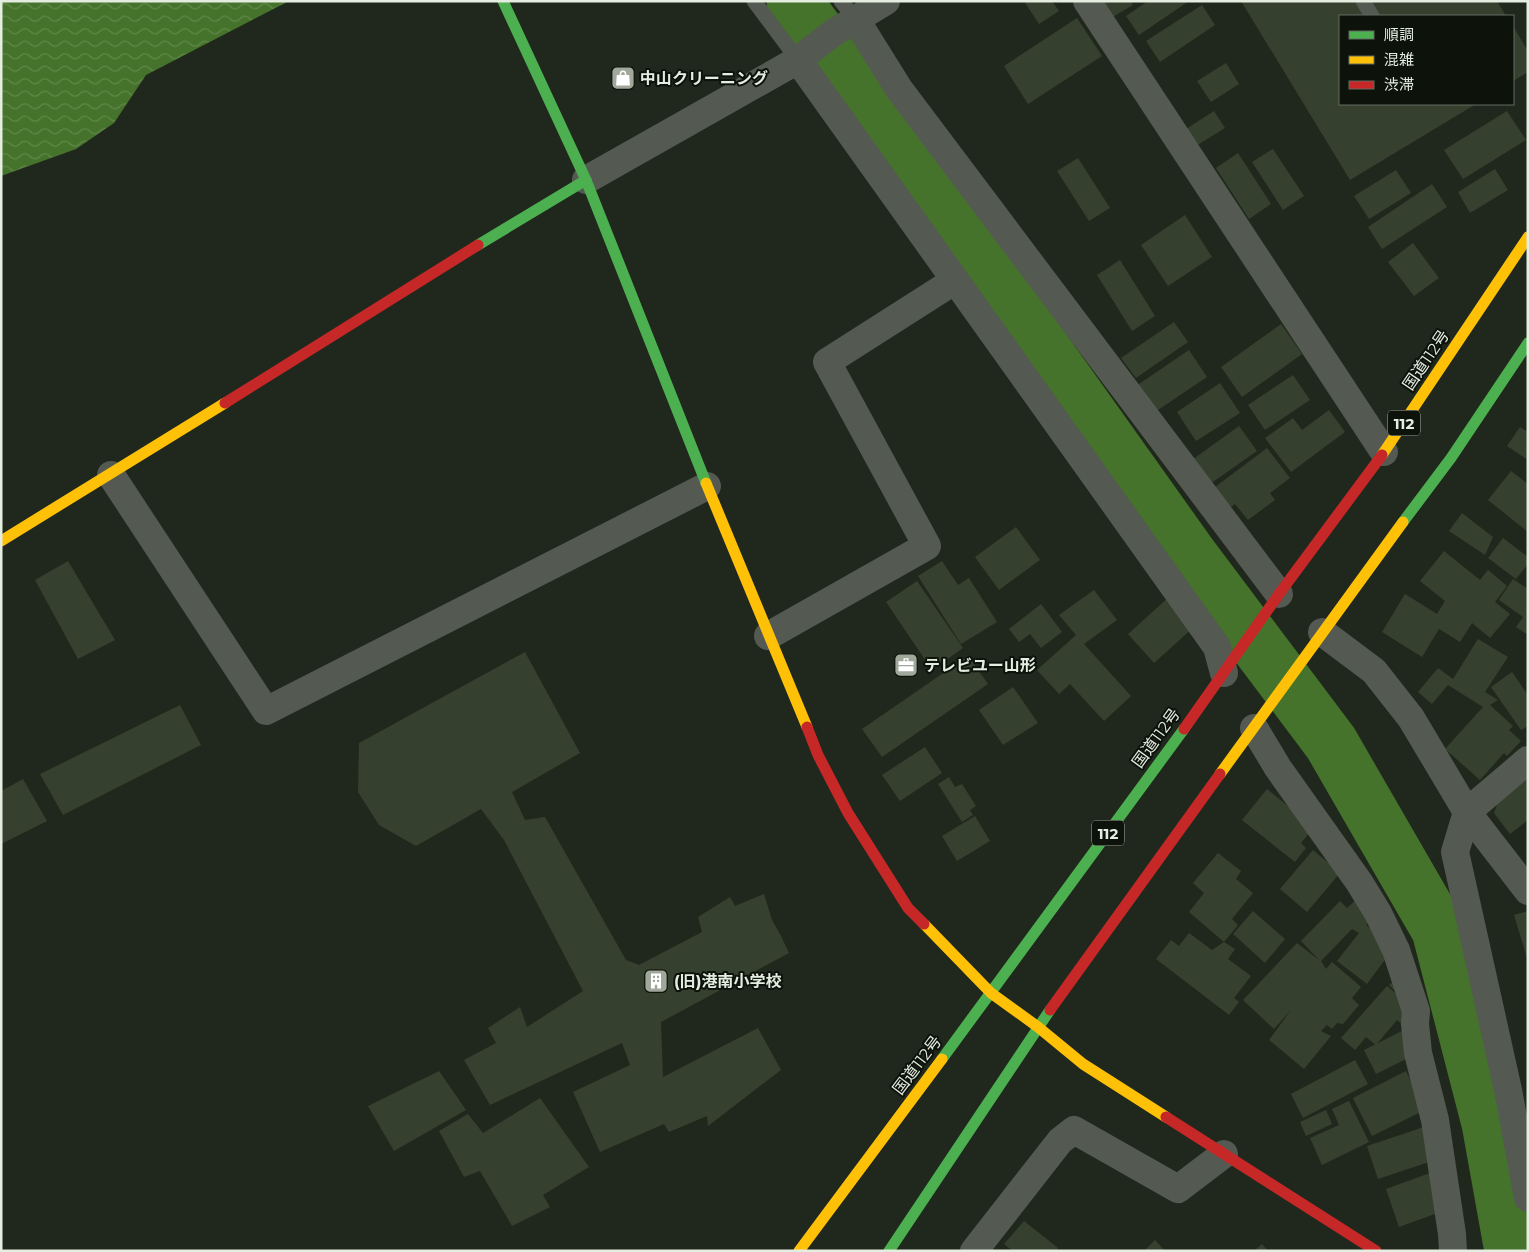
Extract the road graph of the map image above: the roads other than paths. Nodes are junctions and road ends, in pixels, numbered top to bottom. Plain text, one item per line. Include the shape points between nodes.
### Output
1 (503, 1) edge
2 (754, 1) edge
3 (886, 1) edge
4 (1087, 1) edge
5 (1362, 1) edge
6 (1371, 15) edge
7 (843, 18) edge
8 (798, 60) junction
9 (586, 180) junction
10 (1528, 237) edge
11 (954, 281) junction
12 (1528, 343) edge
13 (1384, 452) junction
14 (111, 476) junction
15 (707, 486) junction
16 (1, 541) edge
17 (1276, 599) junction
18 (1322, 632) junction
19 (768, 636) junction
20 (1224, 672) junction
21 (1261, 719) junction
22 (1528, 760) edge
23 (1467, 812) junction
24 (1528, 891) edge
25 (991, 993) junction
26 (1038, 1027) junction
27 (1224, 1154) junction
28 (1528, 1198) edge
29 (799, 1251) edge
30 (889, 1251) edge
31 (974, 1251) edge
32 (1376, 1251) edge
33 (1453, 1251) edge

1 - 9 main road
2 - 8 lane
3 - 7 street
4 - 13 street
5 - 6 lane
7 - 8 street
7 - 17 street
8 - 9 street
8 - 11 street
9 - 14 main road
9 - 15 main road
10 - 13 main road, 国道112号 / 112
11 - 19 street via 827,362 928,546
11 - 20 street via 1217,647
12 - 18 main road via 1451,458
13 - 17 main road, 国道112号 / 112
14 - 15 street via 266,711
14 - 16 main road
15 - 19 main road
17 - 20 main road, 国道112号 / 112
18 - 21 main road
18 - 23 street via 1374,671 1411,718
19 - 25 main road via 818,755 880,867 908,908
20 - 25 main road, 国道112号 / 112
21 - 26 main road
21 - 33 street via 1278,768 1359,882 1396,950 1416,1012 1418,1053 1435,1120
22 - 23 street
23 - 24 street
23 - 28 street via 1456,852 1506,1080
25 - 26 main road
25 - 29 main road, 国道112号 / 112
26 - 27 main road via 1083,1064
26 - 30 main road
27 - 31 street via 1178,1189 1074,1130 1060,1141
27 - 32 main road

